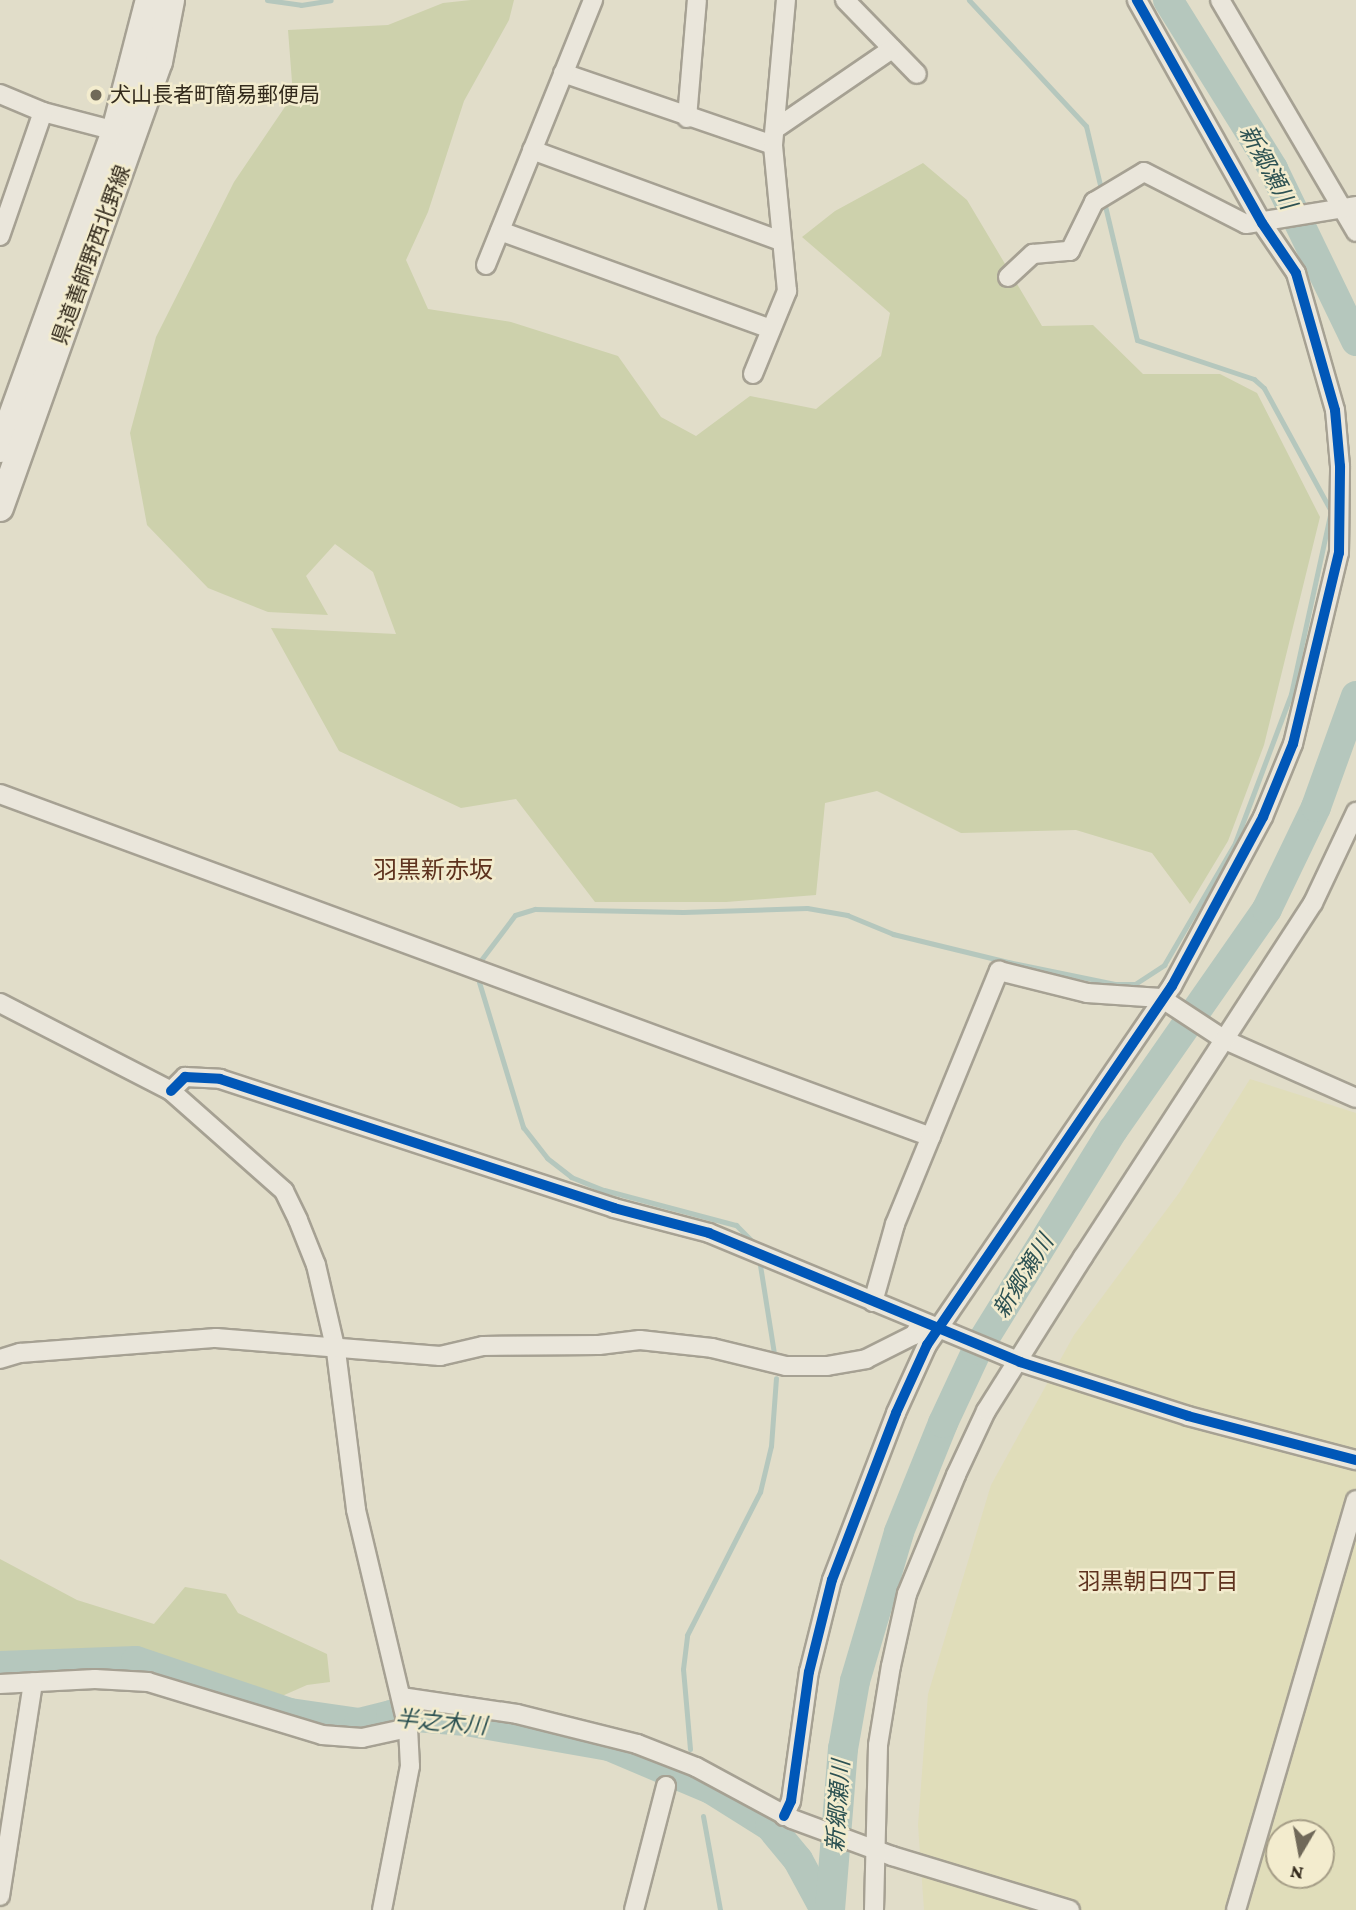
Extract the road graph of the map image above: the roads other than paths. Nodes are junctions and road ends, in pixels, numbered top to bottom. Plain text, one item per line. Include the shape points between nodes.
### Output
1 (149, 0) edge
2 (171, 0) edge
3 (593, 0) edge
4 (697, 0) edge
5 (786, 0) edge
6 (845, 0) edge
7 (1137, 0) edge
8 (1220, 0) edge
9 (892, 49) junction
10 (564, 73) junction
11 (917, 74) dead end
12 (0, 94) edge
13 (43, 112) junction
14 (687, 118) junction
15 (124, 133) junction
16 (774, 137) junction
17 (532, 150) junction
18 (7, 195) edge
19 (1343, 209) edge
20 (1262, 223) junction
21 (500, 231) junction
22 (1356, 232) edge
23 (0, 236) edge
24 (778, 240) junction
25 (486, 265) dead end
26 (1008, 277) dead end
27 (771, 329) junction
28 (753, 374) dead end
29 (0, 449) edge
30 (0, 508) edge
31 (0, 794) edge
32 (1356, 812) edge
33 (1161, 998) junction
34 (0, 1003) edge
35 (1225, 1040) junction
36 (171, 1091) junction
37 (1356, 1098) edge
38 (931, 1137) junction
39 (873, 1302) junction
40 (935, 1327) junction
41 (336, 1351) junction
42 (0, 1359) edge
43 (1020, 1362) junction
44 (1356, 1461) edge
45 (1356, 1500) edge
46 (33, 1683) junction
47 (0, 1684) edge
48 (401, 1697) junction
49 (408, 1728) junction
50 (666, 1786) dead end
51 (788, 1818) junction
52 (869, 1848) junction
53 (0, 1896) edge
54 (382, 1910) edge
55 (634, 1910) edge
56 (874, 1910) edge
57 (1070, 1910) edge
58 (1236, 1910) edge

1 - 15 main road, 県道善師野西北野線
2 - 15 main road, 県道善師野西北野線 via 159,62
3 - 10 street
4 - 14 street
5 - 16 street
6 - 9 street
7 - 20 street
8 - 19 street
9 - 11 street
9 - 16 street
10 - 14 street
10 - 17 street
12 - 13 street
13 - 15 street
13 - 18 street
14 - 16 street
15 - 29 main road, 県道善師野西北野線
15 - 30 main road, 県道善師野西北野線
16 - 24 street
17 - 21 street
17 - 24 street
18 - 23 street
19 - 20 street
19 - 22 street
20 - 26 street via 1246,224 1144,172 1097,199 1070,251 1033,254
20 - 33 street via 1296,273 1325,365 1340,466 1339,553 1293,744 1264,817 1172,986
21 - 25 street
21 - 27 street
24 - 27 street via 787,290
27 - 28 street
31 - 38 street
32 - 35 street via 1314,903
33 - 35 street
33 - 38 street via 1087,993 999,971
33 - 40 street
34 - 36 street
35 - 37 street
35 - 43 street
36 - 39 street via 185,1077 220,1079 589,1199 709,1233
36 - 41 street via 284,1191 316,1265
38 - 39 street via 895,1224
39 - 40 street
40 - 41 street via 866,1359 827,1366 786,1366 712,1348 640,1340 483,1346 440,1356
40 - 43 street
40 - 51 street via 871,1471 832,1580 809,1672
41 - 42 street via 216,1338
41 - 48 street via 356,1510
43 - 44 street via 1188,1416
43 - 52 street via 986,1412 907,1594 878,1745
45 - 58 street
46 - 47 street
46 - 49 street via 148,1682 322,1735 362,1738
46 - 53 street
48 - 49 street
48 - 51 street via 517,1714 638,1744 696,1767
49 - 54 street via 410,1766
50 - 55 street
51 - 52 street
52 - 56 street
52 - 57 street

